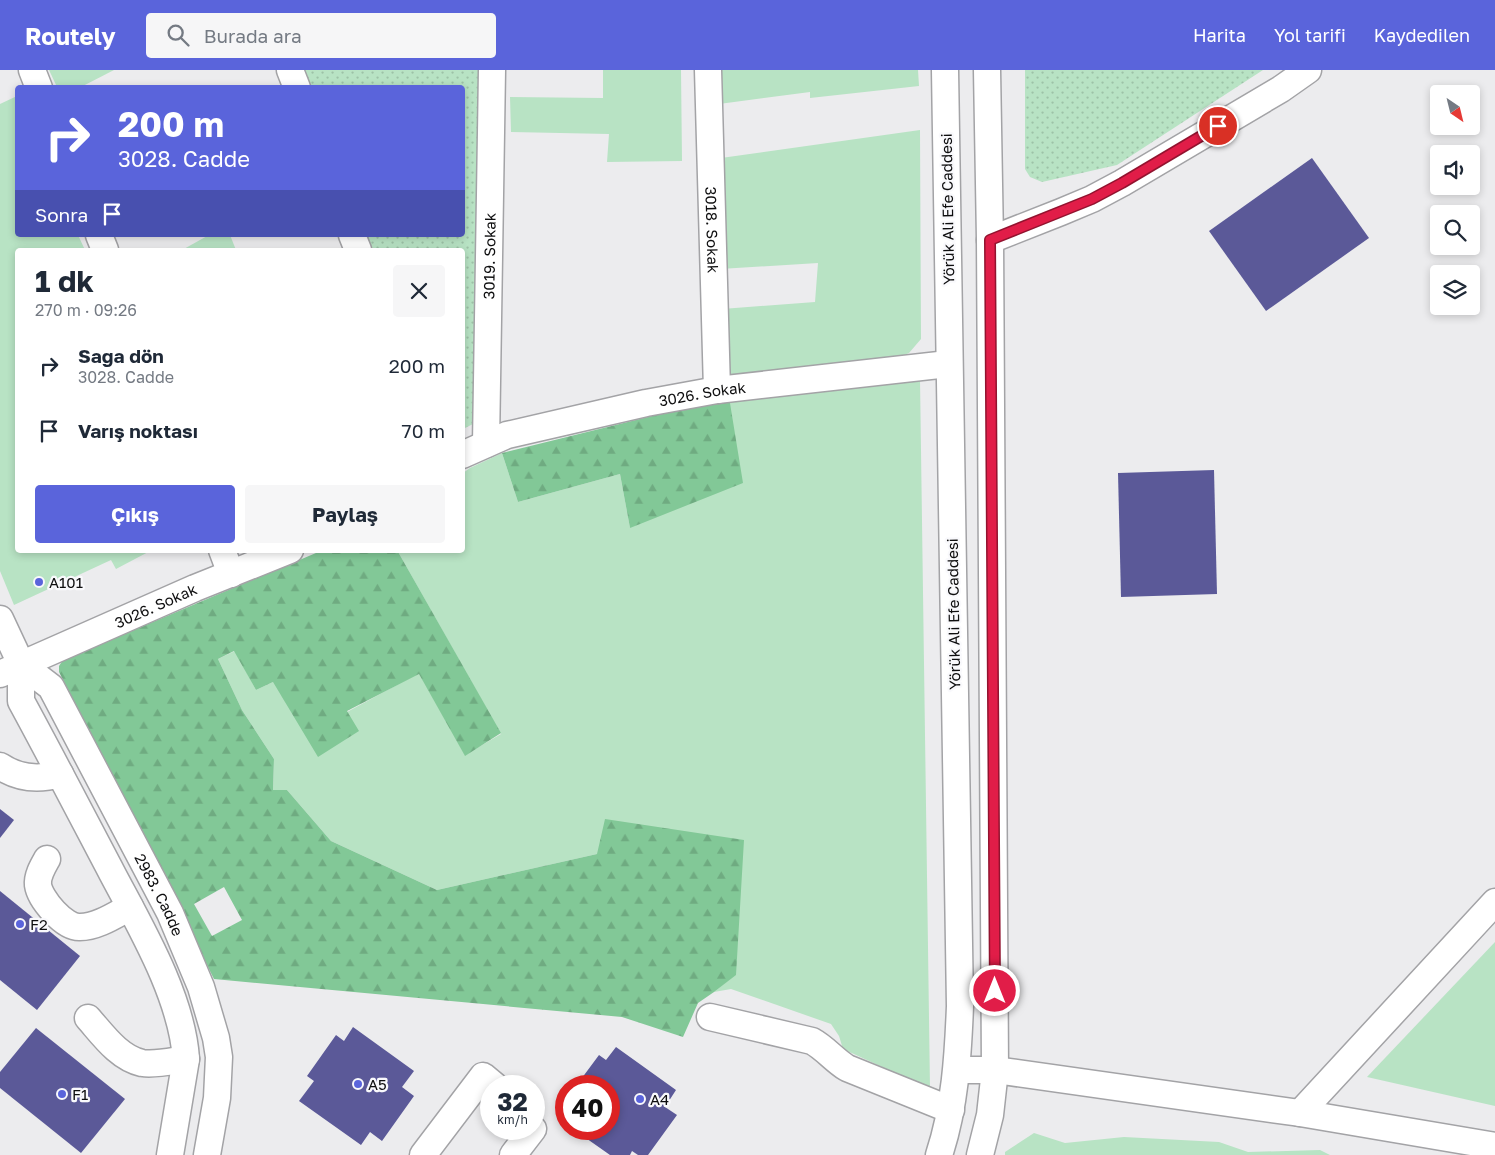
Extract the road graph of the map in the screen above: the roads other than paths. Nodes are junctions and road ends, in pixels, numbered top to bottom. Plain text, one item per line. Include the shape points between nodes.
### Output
1 (32, 70) edge
2 (290, 70) edge
3 (492, 70) edge
4 (708, 70) edge
5 (945, 70) edge
6 (987, 70) edge
7 (1308, 70) edge
8 (38, 85) edge
9 (296, 85) edge
10 (990, 240) junction
11 (948, 364) junction
12 (717, 390) junction
13 (486, 444) junction
14 (465, 454) edge
15 (223, 553) edge
16 (283, 553) edge
17 (231, 574) junction
18 (0, 619) edge
19 (11, 669) edge
20 (0, 766) edge
21 (60, 774) junction
22 (47, 859) dead end
23 (1495, 902) edge
24 (130, 907) junction
25 (710, 1017) dead end
26 (88, 1018) dead end
27 (212, 1020) junction
28 (183, 1033) junction
29 (186, 1059) junction
30 (957, 1070) junction
31 (995, 1070) junction
32 (480, 1079) edge
33 (951, 1110) junction
34 (1300, 1113) junction
35 (525, 1140) edge
36 (1495, 1146) edge
37 (170, 1155) edge
38 (207, 1155) edge
39 (424, 1155) edge
40 (513, 1155) edge
41 (939, 1155) edge
42 (980, 1155) edge

1 - 8 street
2 - 9 street
3 - 13 street, 3019. Sokak
4 - 12 street, 3018. Sokak
5 - 11 street, Yörük Ali Efe Caddesi
6 - 10 street
7 - 10 street via 1107,191
10 - 31 street
11 - 12 street, 3026. Sokak
11 - 30 street, Yörük Ali Efe Caddesi via 960,1006
12 - 13 street, 3026. Sokak via 553,424 507,435
13 - 14 street, 3026. Sokak
15 - 17 street
16 - 17 street, 3026. Sokak
17 - 19 street, 3026. Sokak
18 - 19 street, 2983. Cadde
19 - 21 street, 2983. Cadde via 21,701
19 - 27 street, 2983. Cadde via 51,687 170,914
20 - 21 street via 32,778
21 - 24 street, 2983. Cadde
22 - 24 street via 38,879 39,888 57,916 70,925 87,926
23 - 34 street
24 - 28 street, 2983. Cadde via 162,973
25 - 33 street via 812,1041 847,1068
26 - 29 street via 110,1043 134,1060 149,1063
27 - 28 street
27 - 38 street, 2983. Cadde via 219,1057 217,1098
28 - 29 street, 2983. Cadde
29 - 37 street, 2983. Cadde
30 - 31 street
30 - 33 street, Yörük Ali Efe Caddesi
31 - 34 street
31 - 42 street via 990,1116
32 - 39 street
33 - 41 street, Yörük Ali Efe Caddesi
34 - 36 street
35 - 40 street

